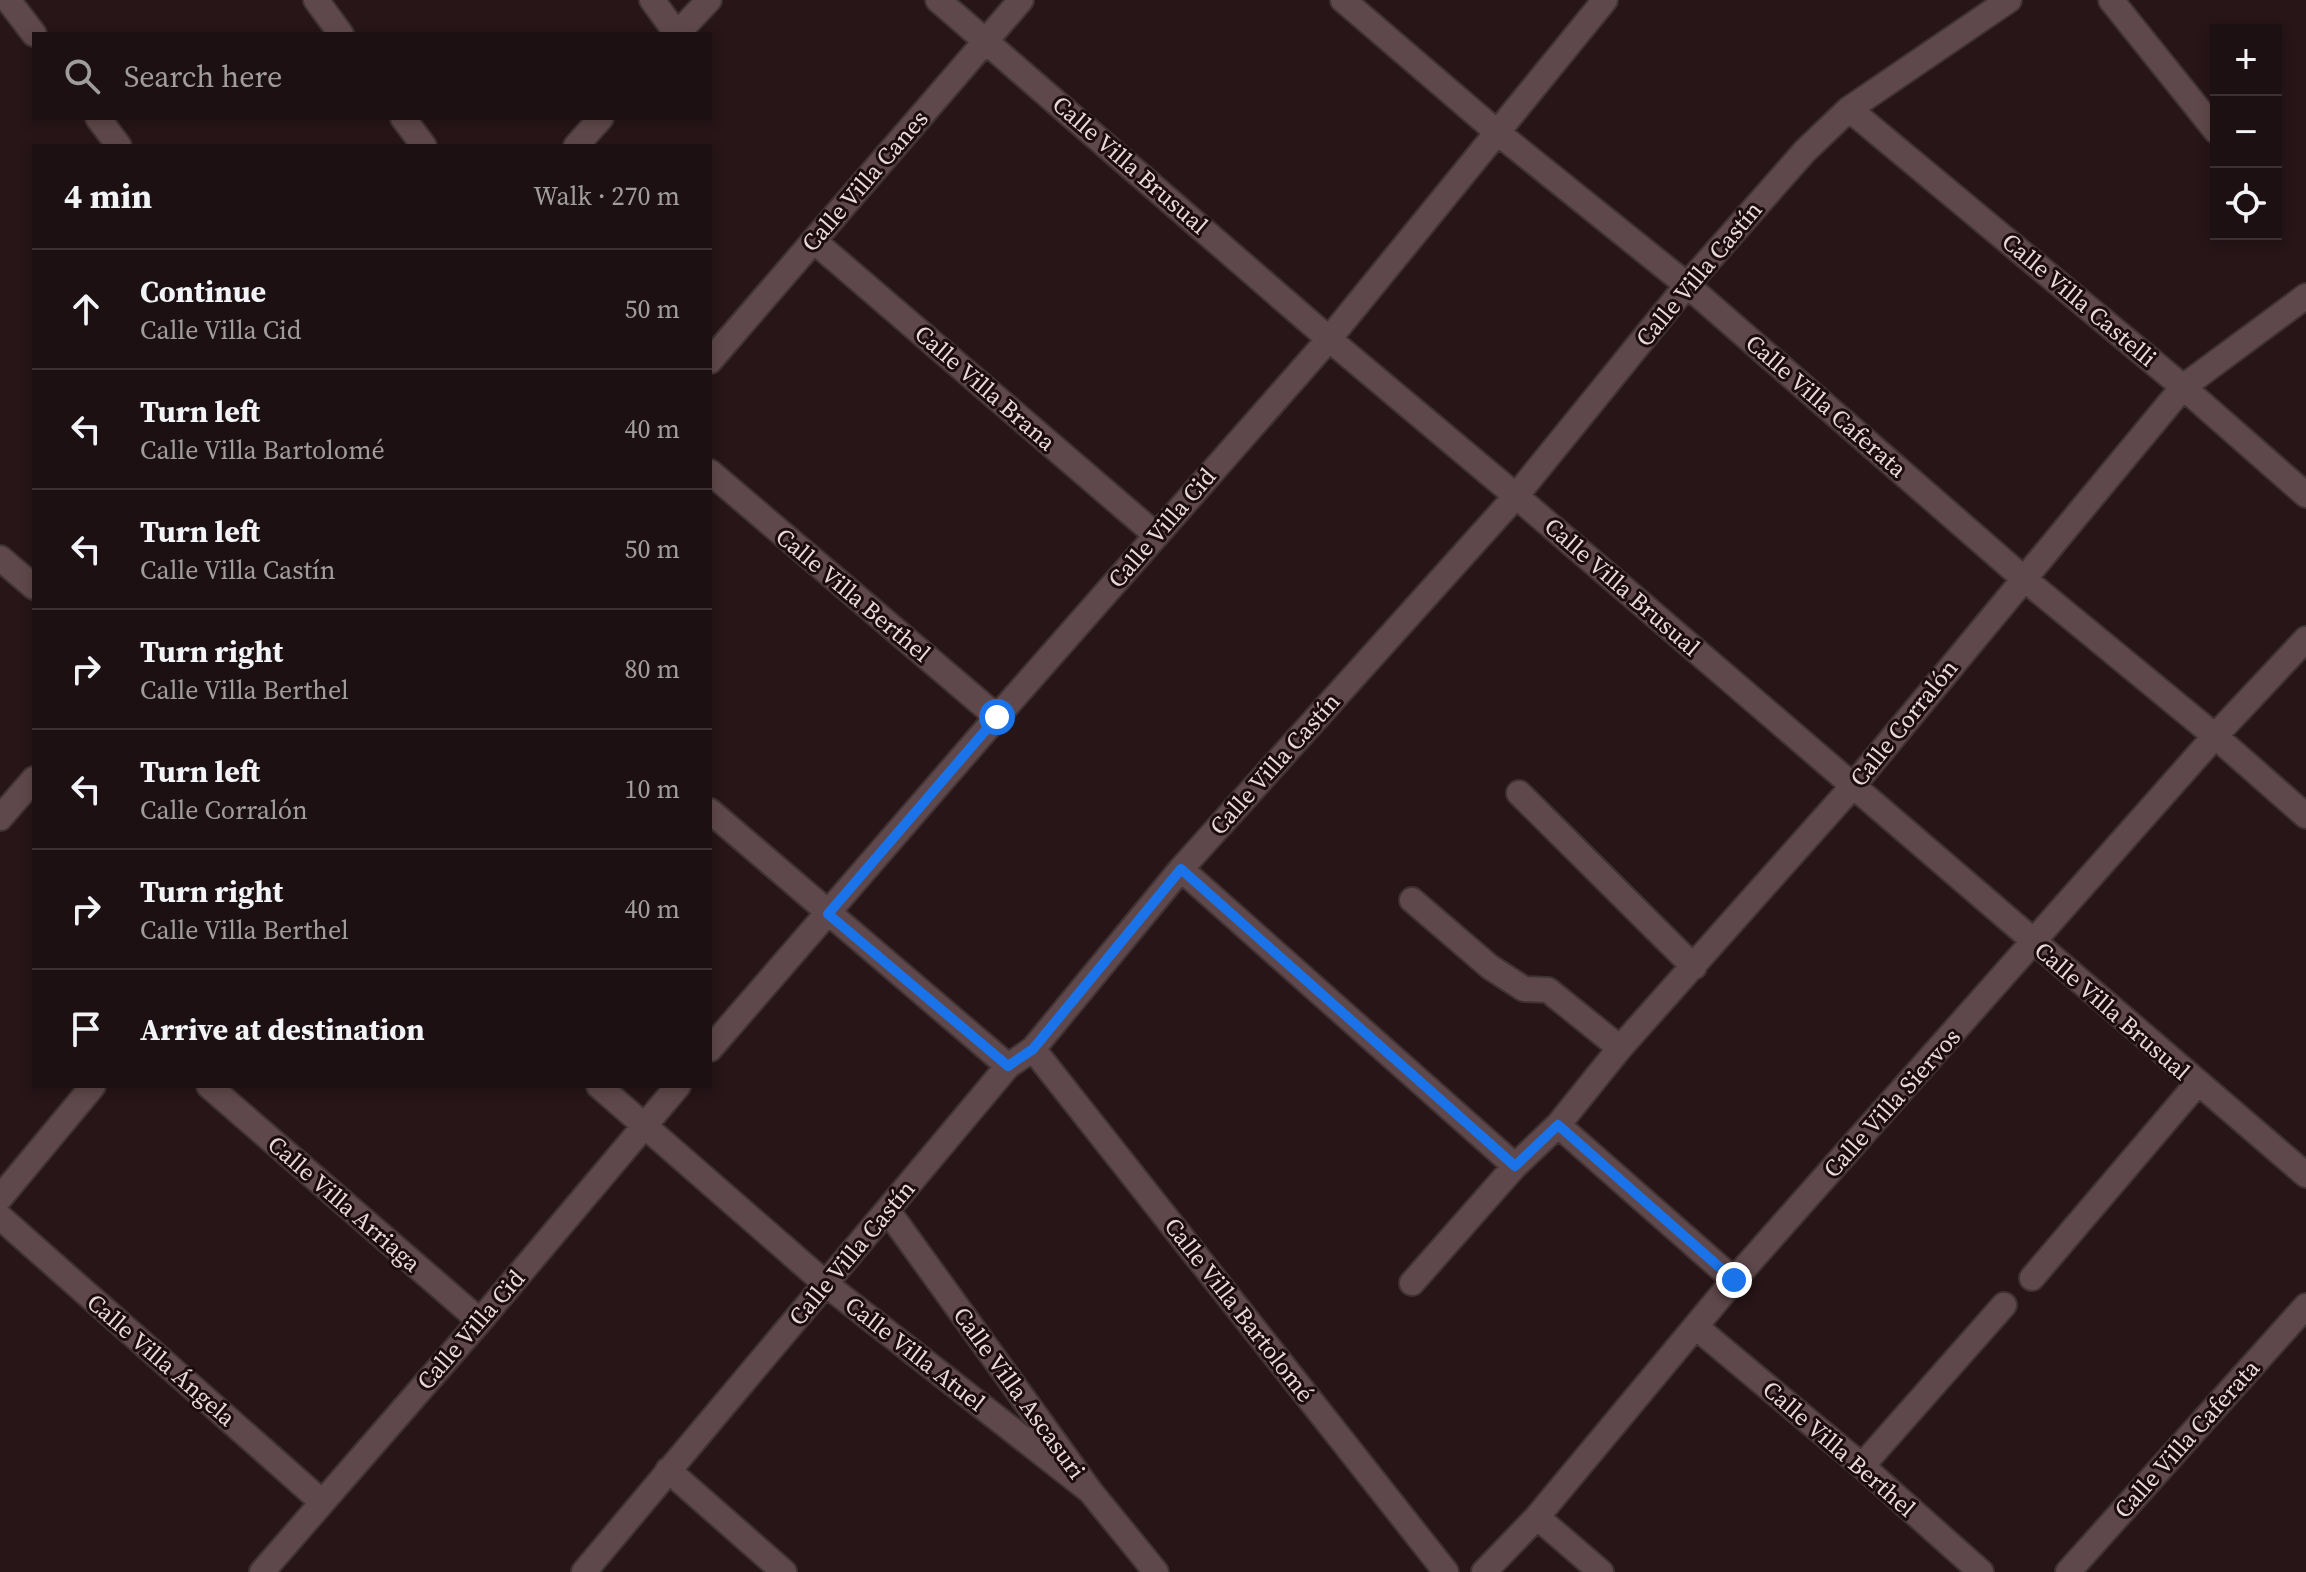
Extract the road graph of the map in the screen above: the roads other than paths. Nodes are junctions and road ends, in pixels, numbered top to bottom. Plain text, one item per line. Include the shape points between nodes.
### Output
1 (8, 0) edge
2 (316, 0) edge
3 (652, 0) edge
4 (709, 0) edge
5 (938, 0) edge
6 (1021, 0) edge
7 (1343, 0) edge
8 (1605, 0) edge
9 (2009, 0) edge
10 (2111, 0) edge
11 (32, 32) edge
12 (340, 32) edge
13 (676, 32) edge
14 (679, 32) edge
15 (987, 40) junction
16 (1849, 109) junction
17 (100, 120) edge
18 (404, 120) edge
19 (599, 120) edge
20 (2210, 124) edge
21 (1498, 133) junction
22 (118, 144) edge
23 (422, 144) edge
24 (578, 144) edge
25 (814, 241) junction
26 (1687, 285) junction
27 (2306, 296) edge
28 (1329, 339) junction
29 (712, 359) edge
30 (2183, 387) junction
31 (712, 474) edge
32 (2306, 495) edge
33 (1516, 496) junction
34 (1156, 535) junction
35 (0, 558) edge
36 (2023, 578) junction
37 (32, 585) edge
38 (2306, 639) edge
39 (997, 717) junction
40 (2215, 736) junction
41 (32, 781) edge
42 (1852, 787) junction
43 (1519, 793) dead end
44 (712, 813) edge
45 (2306, 816) edge
46 (0, 818) edge
47 (1181, 869) junction
48 (1412, 900) dead end
49 (828, 914) junction
50 (2034, 943) junction
51 (1694, 967) junction
52 (712, 1047) edge
53 (1620, 1048) junction
54 (1033, 1049) junction
55 (1008, 1066) junction
56 (2197, 1084) junction
57 (91, 1088) edge
58 (211, 1088) edge
59 (601, 1088) edge
60 (676, 1088) edge
61 (1558, 1125) junction
62 (643, 1126) junction
63 (1515, 1166) junction
64 (2306, 1175) edge
65 (0, 1198) edge
66 (888, 1211) junction
67 (0, 1217) edge
68 (2032, 1278) dead end
69 (1734, 1280) junction
70 (1412, 1283) dead end
71 (827, 1285) junction
72 (2004, 1305) dead end
73 (2306, 1306) edge
74 (480, 1321) junction
75 (1696, 1327) junction
76 (1862, 1466) junction
77 (668, 1470) junction
78 (1090, 1491) junction
79 (322, 1502) junction
80 (1537, 1517) junction
81 (262, 1572) edge
82 (584, 1572) edge
83 (784, 1572) edge
84 (1156, 1572) edge
85 (1446, 1572) edge
86 (1484, 1572) edge
87 (1601, 1572) edge
88 (1981, 1572) edge
89 (2068, 1572) edge

1 - 11 street
2 - 12 street
3 - 13 street
4 - 14 street
5 - 15 street, Calle Villa Brusual
6 - 15 street, Calle Villa Canes
7 - 21 street, Calle Villa Caferata
8 - 21 street, Calle Villa Cid
9 - 16 street, Calle Villa Castín
10 - 20 street
15 - 25 street, Calle Villa Canes
15 - 28 street, Calle Villa Brusual
16 - 26 street, Calle Villa Castín
16 - 30 street, Calle Villa Castelli
17 - 22 street
18 - 23 street
19 - 24 street
21 - 26 street, Calle Villa Caferata
21 - 28 street, Calle Villa Cid
25 - 29 street, Calle Villa Canes
25 - 34 street, Calle Villa Brana
26 - 33 street, Calle Villa Castín
26 - 36 street, Calle Villa Caferata
27 - 30 street, Calle Corralón
28 - 33 street, Calle Villa Brusual
28 - 34 street, Calle Villa Cid
30 - 32 street, Calle Villa Castelli
30 - 36 street, Calle Corralón
31 - 39 street, Calle Villa Berthel
33 - 42 street, Calle Villa Brusual
33 - 47 street, Calle Villa Castín
34 - 39 street, Calle Villa Cid
35 - 37 street
36 - 40 street, Calle Villa Caferata
36 - 42 street, Calle Corralón
38 - 40 street, Calle Villa Siervos
39 - 49 street, Calle Villa Cid
40 - 45 street, Calle Villa Caferata
40 - 50 street, Calle Villa Siervos
41 - 46 street
42 - 50 street, Calle Villa Brusual
42 - 51 street, Calle Corralón
43 - 51 street
44 - 49 street
47 - 54 street, Calle Villa Castín
47 - 63 street
48 - 53 street via 1490,967 1524,989 1548,990
49 - 52 street, Calle Villa Cid
49 - 55 street
50 - 56 street, Calle Villa Brusual
50 - 69 street, Calle Villa Siervos
51 - 53 street, Calle Corralón
53 - 61 street, Calle Corralón
54 - 55 street, Calle Villa Castín
54 - 85 street, Calle Villa Bartolomé
55 - 66 street, Calle Villa Castín
56 - 64 street, Calle Villa Brusual
56 - 68 street
57 - 65 street
58 - 74 street, Calle Villa Arriaga
59 - 62 street, Calle Villa Atuel
60 - 62 street, Calle Villa Cid
61 - 63 street, Calle Corralón
61 - 69 street
62 - 71 street, Calle Villa Atuel
62 - 74 street, Calle Villa Cid
63 - 70 street, Calle Corralón
66 - 71 street, Calle Villa Castín
66 - 78 street, Calle Villa Ascasuri
67 - 79 street, Calle Villa Ángela
69 - 75 street, Calle Villa Siervos
71 - 77 street, Calle Villa Castín
71 - 78 street, Calle Villa Atuel
72 - 76 street
73 - 89 street, Calle Villa Caferata
74 - 79 street, Calle Villa Cid
75 - 76 street, Calle Villa Berthel
75 - 80 street, Calle Villa Siervos
76 - 88 street, Calle Villa Berthel
77 - 82 street, Calle Villa Castín
77 - 83 street
78 - 84 street, Calle Villa Ascasuri
79 - 81 street, Calle Villa Cid
80 - 86 street, Calle Villa Siervos
80 - 87 street

